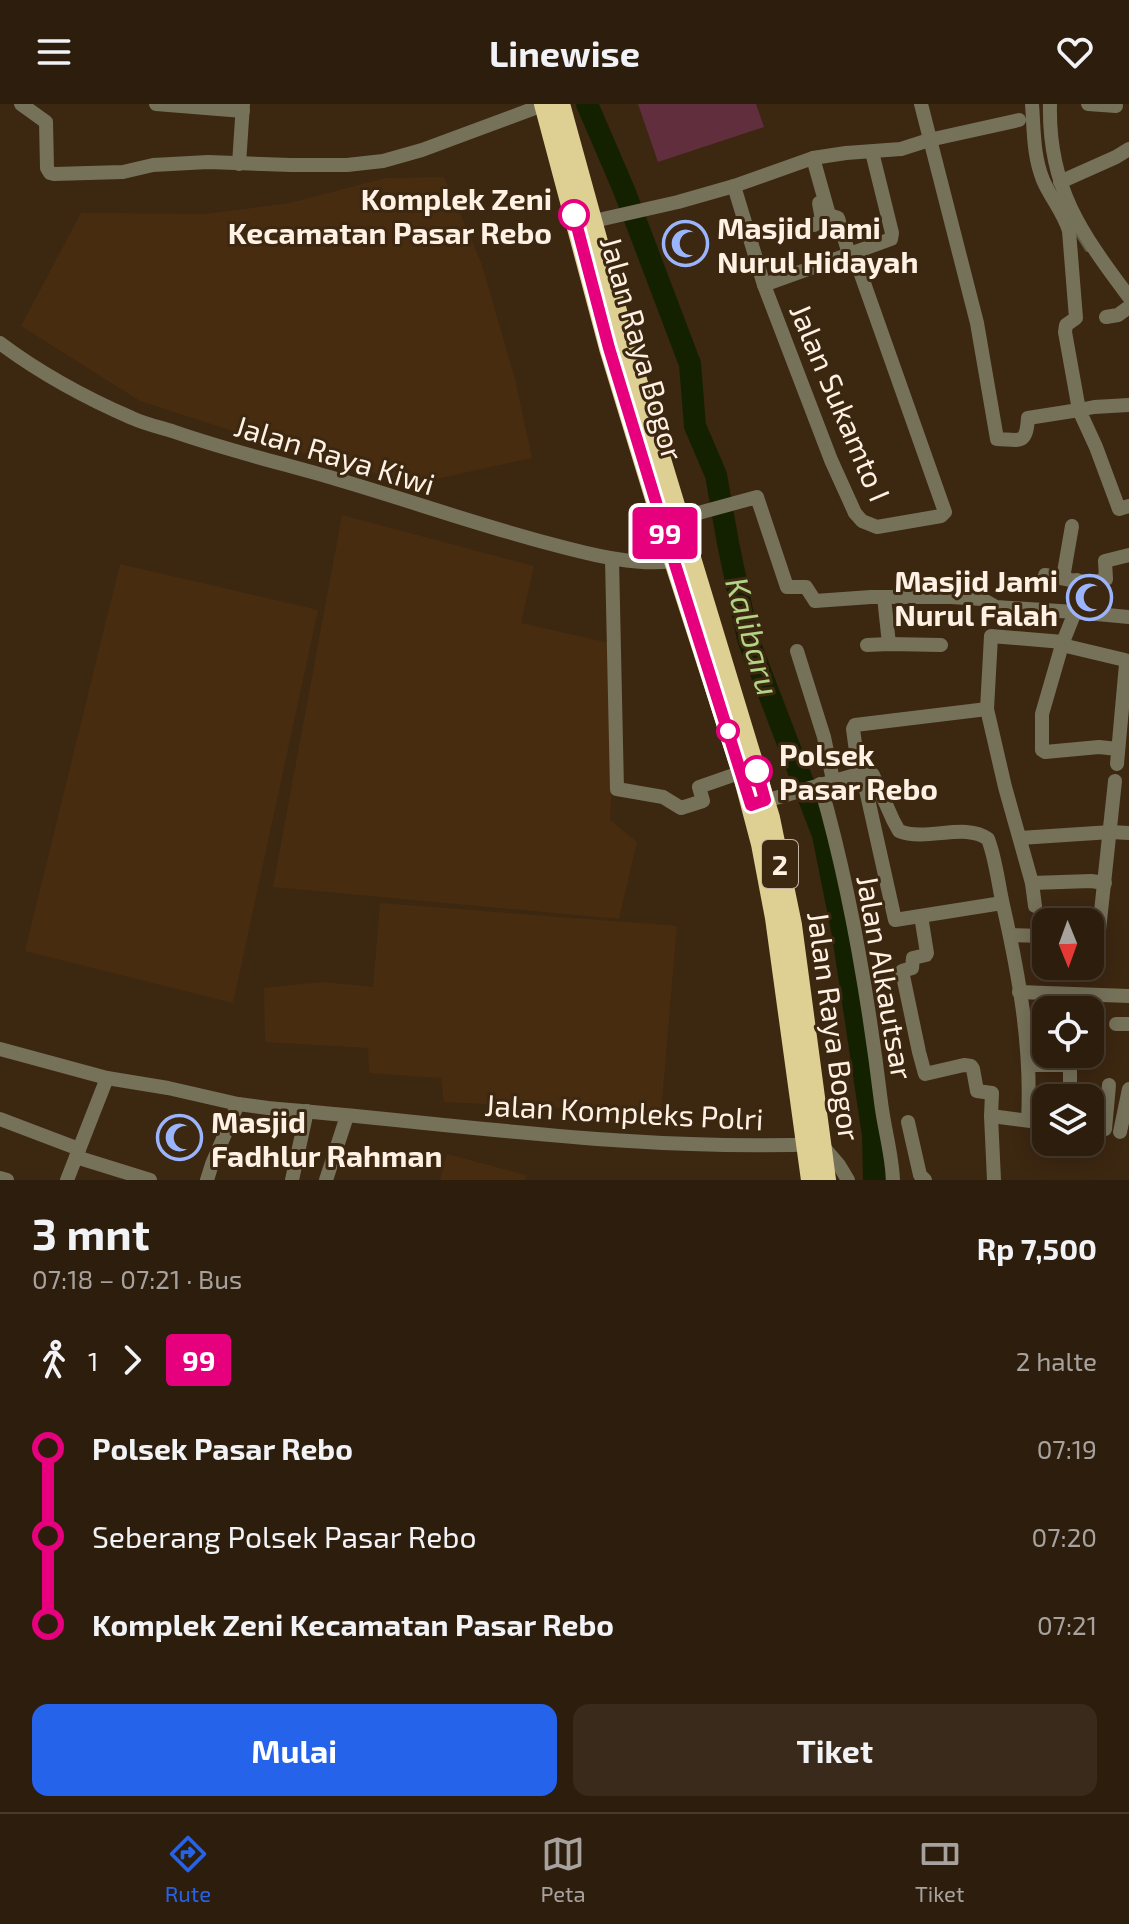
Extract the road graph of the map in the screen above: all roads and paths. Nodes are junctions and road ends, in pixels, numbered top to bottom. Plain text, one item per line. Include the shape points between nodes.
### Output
1 (21, 104) edge
2 (156, 104) edge
3 (545, 104) edge
4 (560, 104) edge
5 (921, 104) edge
6 (1032, 104) edge
7 (1050, 104) edge
8 (1088, 104) edge
9 (1116, 106) dead end
10 (243, 108) edge
11 (1019, 120) dead end
12 (929, 140) junction
13 (1129, 149) edge
14 (872, 152) junction
15 (813, 158) junction
16 (239, 164) junction
17 (1060, 182) junction
18 (734, 186) junction
19 (823, 196) junction
20 (584, 223) junction
21 (814, 225) dead end
22 (851, 253) junction
23 (764, 285) junction
24 (1129, 304) edge
25 (1106, 317) dead end
26 (0, 343) edge
27 (1129, 405) edge
28 (1079, 410) junction
29 (1129, 506) edge
30 (680, 518) junction
31 (1072, 526) dead end
32 (1129, 555) edge
33 (612, 559) junction
34 (682, 559) junction
35 (1045, 575) dead end
36 (1070, 579) junction
37 (884, 597) junction
38 (1075, 612) junction
39 (1129, 617) edge
40 (889, 644) junction
41 (1063, 644) junction
42 (867, 645) dead end
43 (941, 645) dead end
44 (797, 651) dead end
45 (1128, 664) edge
46 (987, 709) junction
47 (864, 773) junction
48 (1115, 781) dead end
49 (821, 784) junction
50 (766, 795) junction
51 (1111, 832) junction
52 (1129, 833) edge
53 (1020, 838) junction
54 (1032, 883) junction
55 (1105, 883) junction
56 (1002, 903) junction
57 (1035, 906) dead end
58 (1100, 908) edge
59 (921, 916) junction
60 (1010, 935) junction
61 (1032, 936) edge
62 (1019, 992) junction
63 (1129, 996) edge
64 (0, 1049) edge
65 (1028, 1065) junction
66 (107, 1078) junction
67 (1070, 1084) edge
68 (1109, 1085) dead end
69 (1129, 1089) edge
70 (238, 1104) junction
71 (307, 1111) junction
72 (347, 1116) junction
73 (991, 1116) junction
74 (0, 1119) edge
75 (1028, 1120) junction
76 (1032, 1121) edge
77 (908, 1122) dead end
78 (1111, 1130) edge
79 (813, 1145) junction
80 (78, 1153) junction
81 (0, 1178) edge
82 (7, 1180) edge
83 (67, 1180) edge
84 (150, 1180) edge
85 (207, 1180) edge
86 (292, 1180) edge
87 (326, 1180) edge
88 (811, 1180) edge
89 (826, 1180) edge
90 (848, 1180) edge
91 (893, 1180) edge
92 (925, 1180) edge
93 (994, 1180) edge

1 - 16 street via 46,122 50,173
2 - 10 street
3 - 16 street via 383,161
3 - 20 highway, Jalan Raya Bogor / 2
4 - 20 highway, Jalan Raya Bogor / 2
5 - 12 street
6 - 28 street via 1034,154 1069,231 1076,318 1065,332
7 - 17 street via 1052,152
8 - 9 street
10 - 16 street
11 - 12 street
12 - 14 street
12 - 28 street via 977,323 997,439 1025,437 1028,418
13 - 17 street
14 - 15 street
14 - 22 street via 891,239
15 - 18 street
15 - 19 street
17 - 24 street via 1081,228
18 - 20 street
18 - 23 street, Jalan Sukamto I via 756,238
19 - 21 street via 822,220
19 - 22 street
20 - 30 highway, Jalan Raya Bogor / 2
20 - 34 highway, Jalan Raya Bogor / 2 via 609,348
22 - 23 street
22 - 23 street, Jalan Sukamto I via 945,512 941,516 877,527 855,513
24 - 25 street via 1118,315
26 - 33 street, Jalan Raya Kiwi via 135,420 495,530
27 - 28 street
28 - 29 street via 1119,509
30 - 34 highway, Jalan Raya Bogor / 2
30 - 37 street via 759,498 787,587 806,587 817,602
31 - 36 street
32 - 36 street via 1105,561 1106,579
33 - 34 street, Jalan Raya Kiwi
33 - 50 street via 617,789 663,797 681,808 703,801 699,787
34 - 50 highway, Jalan Raya Bogor / 2
35 - 36 street
36 - 38 street
37 - 38 street via 982,599 996,607
37 - 40 street
38 - 39 street
38 - 41 street
40 - 42 street
40 - 43 street
41 - 45 street
41 - 45 street via 1042,714 1043,752 1099,747 1118,756
41 - 46 street via 991,635
44 - 49 street, Jalan Alkautsar via 824,737
46 - 47 street via 855,725
46 - 53 street
47 - 49 street
47 - 56 street via 899,831 985,836
47 - 59 street via 895,920
48 - 51 street
49 - 50 street
49 - 91 street, Jalan Alkautsar via 872,1024
50 - 79 highway, Jalan Raya Bogor / 2 via 761,844
51 - 52 street
51 - 53 street
51 - 55 street
53 - 54 street
54 - 55 street
54 - 57 street
55 - 58 street
56 - 59 street
56 - 60 street
59 - 73 street via 927,953 913,958 912,968 902,971 924,1072 971,1066 977,1091 992,1093
60 - 61 street
60 - 62 street
62 - 63 street
62 - 65 street
64 - 66 street, Jalan Kompleks Polri
65 - 67 street via 1069,1065
65 - 75 street
66 - 70 street, Jalan Kompleks Polri
66 - 80 street
68 - 78 street
69 - 78 street
70 - 71 street, Jalan Kompleks Polri
70 - 85 street
71 - 72 street, Jalan Kompleks Polri
71 - 86 street
72 - 79 street, Jalan Kompleks Polri via 595,1139
72 - 87 street
73 - 75 street
73 - 93 street
74 - 80 street
75 - 76 street
77 - 92 street
79 - 88 highway, Jalan Raya Bogor / 2
79 - 89 highway, Jalan Raya Bogor / 2
79 - 90 street via 839,1165
80 - 83 street
80 - 84 street
81 - 82 street

